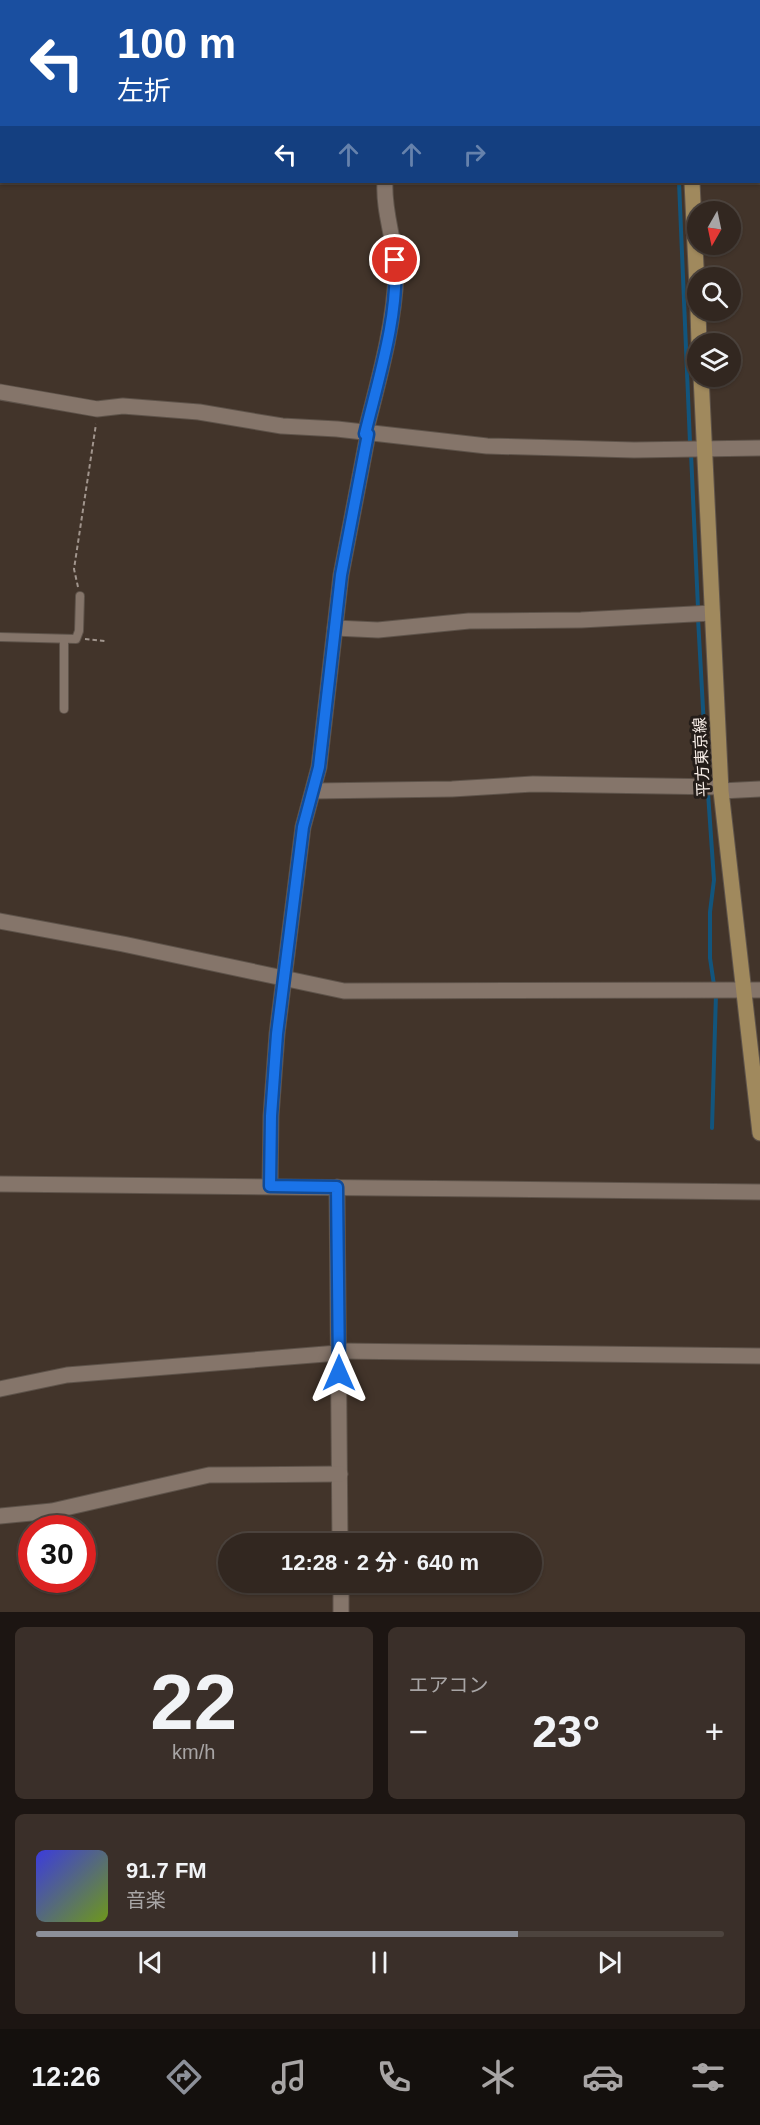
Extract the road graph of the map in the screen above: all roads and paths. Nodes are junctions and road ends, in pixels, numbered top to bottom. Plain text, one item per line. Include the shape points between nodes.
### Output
1 (385, 183) edge
2 (692, 183) edge
3 (696, 267) edge
4 (702, 387) edge
5 (0, 392) edge
6 (97, 409) junction
7 (366, 434) junction
8 (705, 448) junction
9 (760, 448) edge
10 (80, 596) joint
11 (712, 612) junction
12 (336, 628) junction
13 (0, 637) edge
14 (76, 639) junction
15 (64, 640) junction
16 (105, 641) dead end
17 (64, 709) dead end
18 (721, 789) junction
19 (760, 789) edge
20 (314, 791) junction
21 (0, 921) edge
22 (284, 980) junction
23 (743, 990) junction
24 (760, 990) edge
25 (760, 1133) edge
26 (0, 1184) edge
27 (270, 1186) junction
28 (337, 1187) junction
29 (760, 1192) edge
30 (338, 1352) junction
31 (760, 1356) edge
32 (0, 1389) edge
33 (340, 1474) junction
34 (0, 1516) edge
35 (340, 1533) edge
36 (341, 1593) edge
37 (341, 1612) edge

1 - 7 street via 396,273 383,364
2 - 3 main road
4 - 8 main road, 平方東京線
5 - 6 street
6 - 7 street via 123,406 187,411
6 - 10 path via 74,569
7 - 8 street via 487,446
7 - 12 street
8 - 9 street
8 - 11 main road, 平方東京線
10 - 14 lane
11 - 12 street via 581,620 469,621 378,630
11 - 18 main road, 平方東京線
12 - 20 street
13 - 15 lane
14 - 15 lane
14 - 16 path
15 - 17 lane
18 - 19 street
18 - 20 street via 533,784
18 - 23 main road, 平方東京線
20 - 22 street via 303,827
21 - 22 street
22 - 23 street via 360,992
22 - 27 street via 271,1116
23 - 24 street
23 - 25 main road, 平方東京線
26 - 27 street
27 - 28 street
28 - 29 street
28 - 30 street
30 - 31 street
30 - 32 street via 67,1375
30 - 33 street
33 - 34 street via 209,1475 52,1511
33 - 35 street
36 - 37 street

